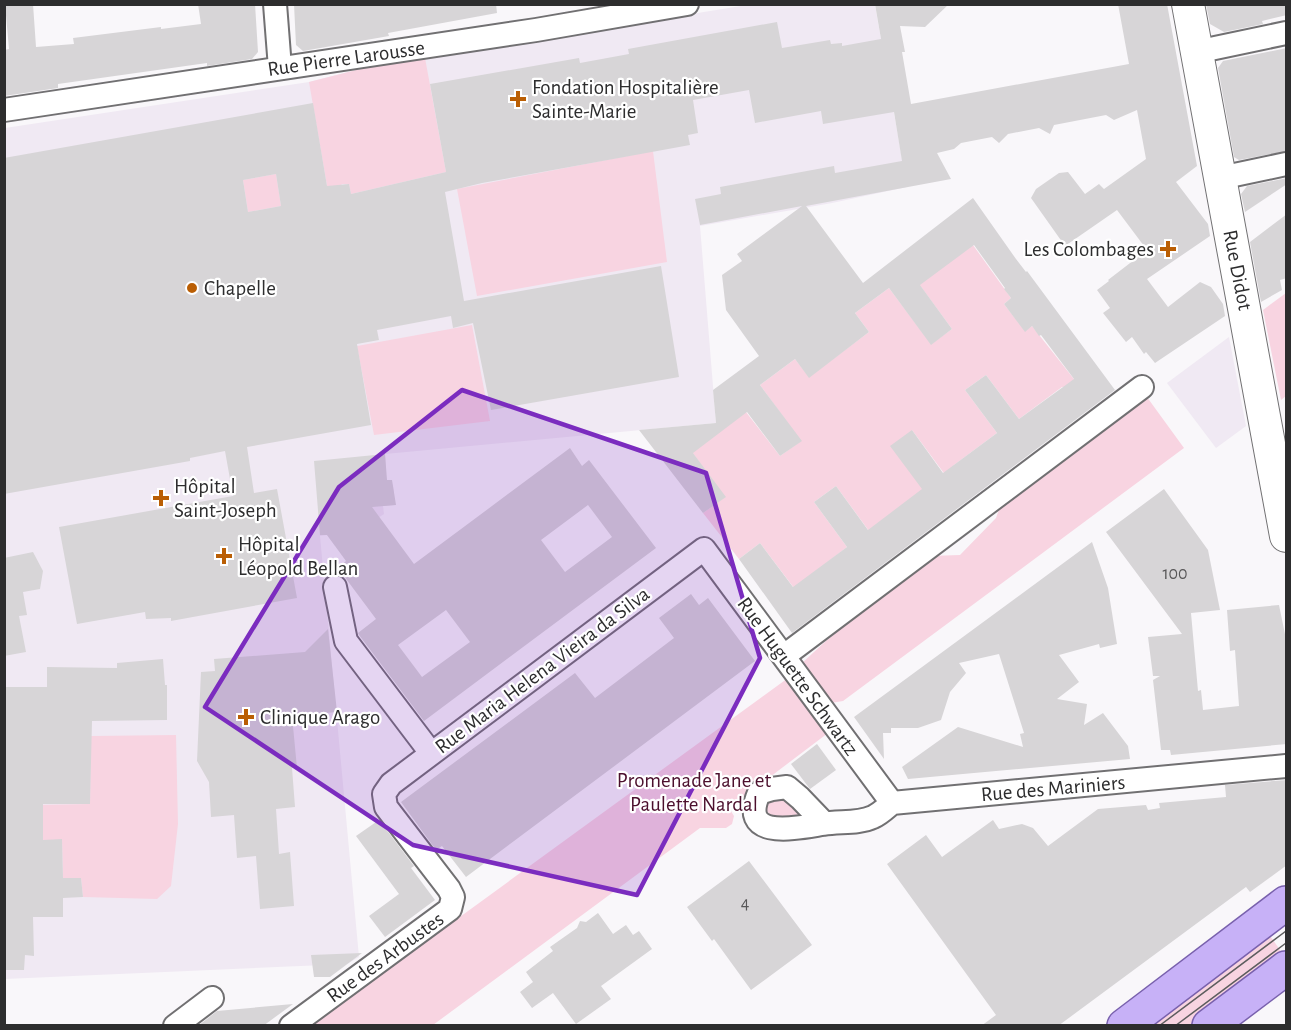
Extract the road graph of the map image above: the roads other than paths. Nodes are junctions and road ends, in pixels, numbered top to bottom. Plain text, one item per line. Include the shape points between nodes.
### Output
1 (275, 4) edge
2 (687, 4) edge
3 (1188, 4) edge
4 (1287, 33) edge
5 (1196, 52) junction
6 (280, 68) junction
7 (4, 110) edge
8 (1287, 164) edge
9 (1220, 178) junction
10 (1142, 387) dead end
11 (1285, 517) edge
12 (704, 549) joint
13 (335, 587) dead end
14 (784, 656) junction
15 (431, 753) junction
16 (1287, 766) edge
17 (892, 804) junction
18 (824, 823) dead end
19 (1287, 903) edge
20 (450, 909) joint
21 (1287, 968) edge
22 (212, 998) dead end
23 (175, 1026) edge
24 (291, 1026) edge
25 (1124, 1026) edge
26 (1209, 1026) edge

1 - 6 street
2 - 6 street, Rue Pierre Larousse
3 - 5 street, Rue Didot
4 - 5 street
5 - 9 street, Rue Didot
6 - 7 street, Rue Pierre Larousse
8 - 9 street
9 - 11 street, Rue Didot
10 - 14 street
12 - 14 street, Rue Huguette Schwartz
12 - 15 street, Rue Maria Helena Vieira da Silva
13 - 15 street via 346,640
14 - 17 street, Rue Huguette Schwartz
15 - 20 street, Rue Maria Helena Vieira da Silva via 391,784 384,795 386,807 449,889 453,897
16 - 17 street, Rue des Mariniers
17 - 18 street, Rue des Mariniers via 873,817
19 - 25 main road
20 - 24 street, Rue des Arbustes
21 - 26 main road
22 - 23 street

